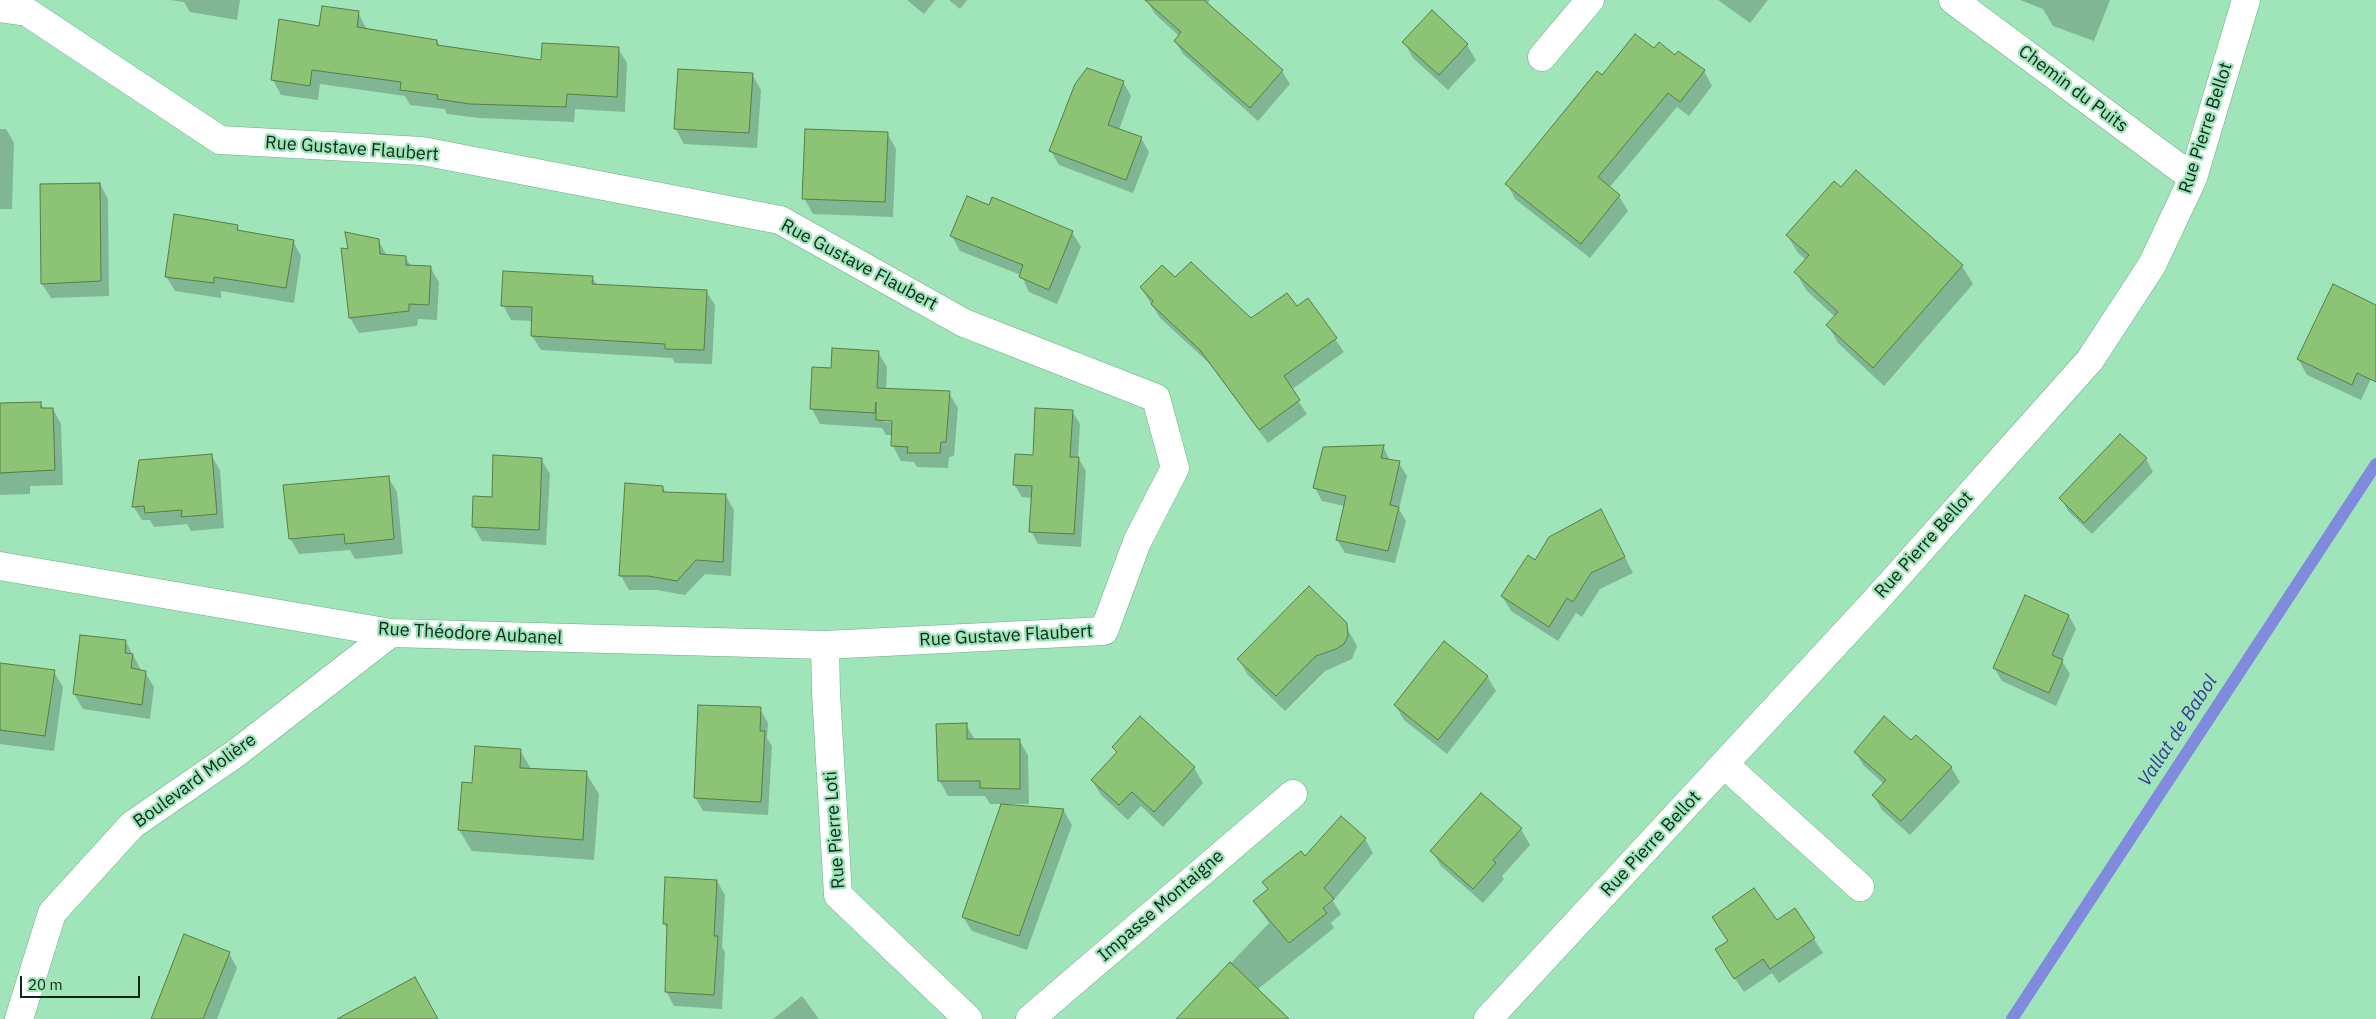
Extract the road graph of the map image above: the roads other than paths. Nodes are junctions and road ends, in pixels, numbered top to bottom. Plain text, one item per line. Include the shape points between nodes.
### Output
1 (1590, 0) edge
2 (1953, 0) edge
3 (2246, 0) edge
4 (0, 8) edge
5 (1542, 57) dead end
6 (2193, 178) junction
7 (0, 566) edge
8 (391, 633) junction
9 (825, 645) junction
10 (1725, 765) junction
11 (1292, 794) dead end
12 (1860, 887) dead end
13 (19, 1019) edge
14 (968, 1019) edge
15 (1030, 1019) edge
16 (1488, 1019) edge

1 - 5 street
2 - 6 street, Chemin du Puits
3 - 6 street, Rue Pierre Bellot
4 - 9 street, Rue Gustave Flaubert via 27,12 220,140 422,151 780,220 964,323 1156,398 1175,468 1137,542 1104,631
6 - 10 street, Rue Pierre Bellot via 2152,265 2090,360
7 - 8 street, Rue Théodore Aubanel
8 - 9 street, Rue Théodore Aubanel
8 - 13 street, Boulevard Molière via 235,754 132,825 52,913
9 - 14 street, Rue Pierre Loti via 838,895
10 - 12 street
10 - 16 street, Rue Pierre Bellot
11 - 15 street, Impasse Montaigne

